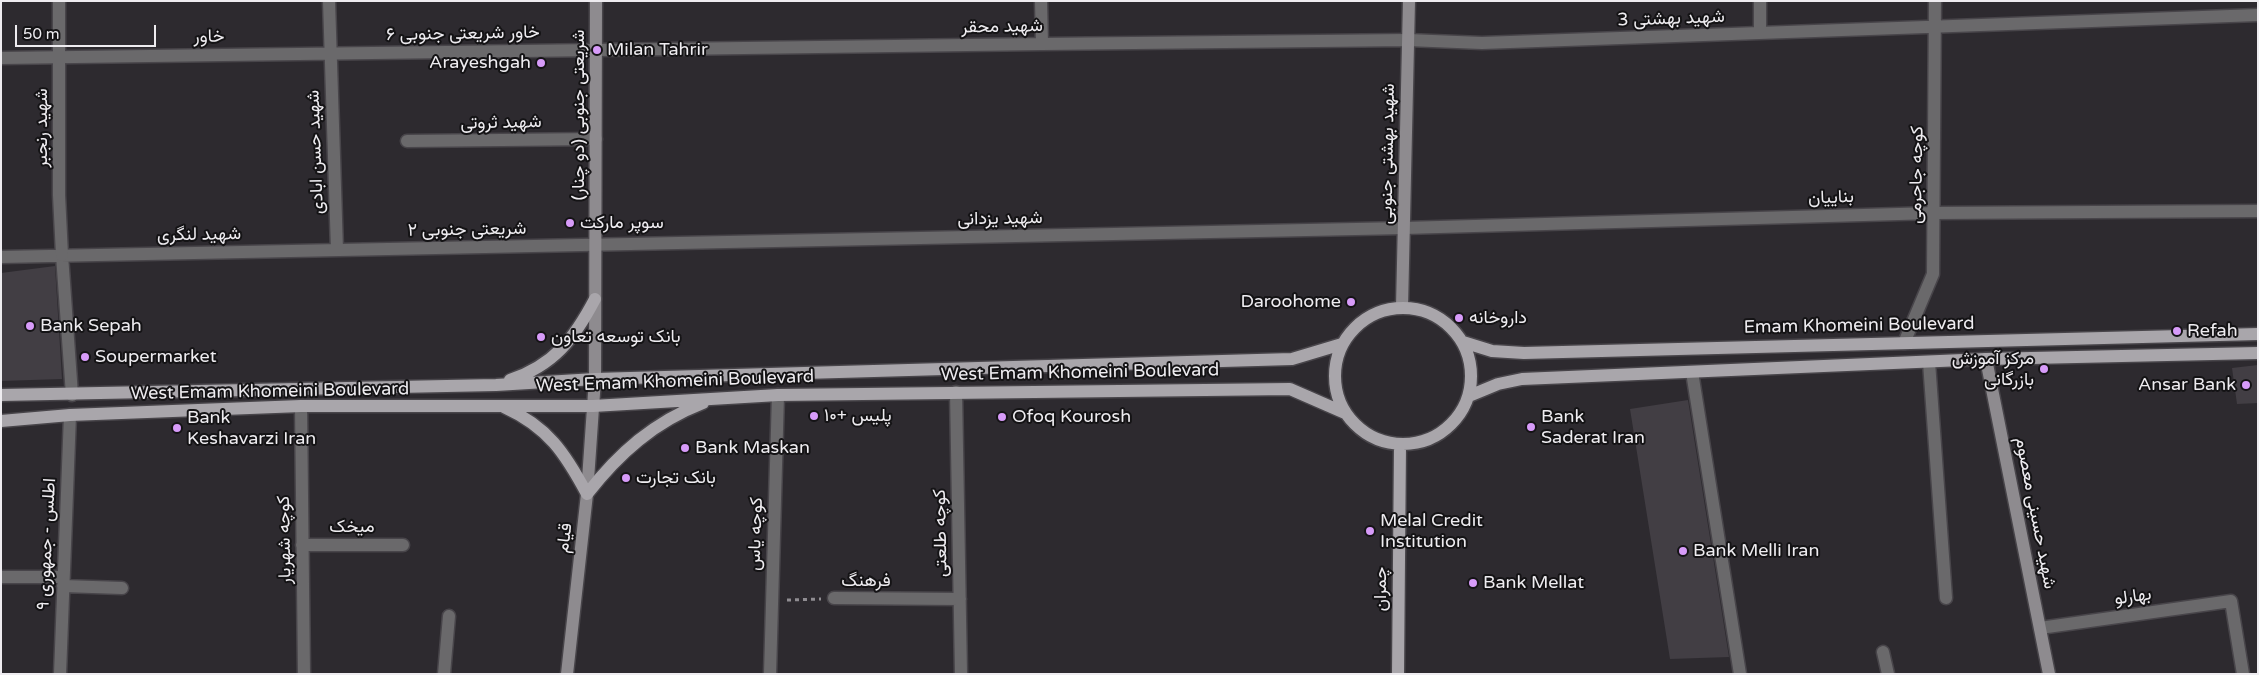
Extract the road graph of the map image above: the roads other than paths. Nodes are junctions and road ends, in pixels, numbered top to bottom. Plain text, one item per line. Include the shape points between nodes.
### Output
1 (59, 1) edge
2 (329, 1) edge
3 (596, 1) edge
4 (1041, 1) edge
5 (1409, 1) edge
6 (1760, 1) edge
7 (1935, 1) edge
8 (2258, 15) edge
9 (1936, 28) junction
10 (1760, 34) junction
11 (1408, 40) junction
12 (1042, 44) junction
13 (596, 50) junction
14 (330, 53) junction
15 (59, 57) junction
16 (1, 58) edge
17 (596, 139) junction
18 (407, 141) dead end
19 (2258, 211) edge
20 (1934, 213) junction
21 (1404, 228) junction
22 (597, 245) junction
23 (337, 250) junction
24 (62, 256) junction
25 (1, 257) edge
26 (595, 299) junction
27 (1402, 307) junction
28 (2258, 334) edge
29 (1463, 342) junction
30 (1904, 343) junction
31 (1342, 344) junction
32 (2258, 352) edge
33 (1986, 359) junction
34 (1929, 362) junction
35 (1692, 372) junction
36 (595, 379) junction
37 (496, 385) junction
38 (956, 392) junction
39 (72, 395) junction
40 (778, 395) junction
41 (1, 396) edge
42 (1469, 396) junction
43 (715, 398) junction
44 (500, 405) junction
45 (301, 406) junction
46 (593, 406) junction
47 (1345, 414) junction
48 (70, 415) junction
49 (1, 421) edge
50 (1400, 445) junction
51 (587, 494) junction
52 (302, 544) junction
53 (403, 545) dead end
54 (1, 578) edge
55 (63, 582) junction
56 (122, 588) dead end
57 (834, 598) road end
58 (1946, 598) dead end
59 (960, 599) junction
60 (449, 616) dead end
61 (2040, 628) junction
62 (1883, 652) dead end
63 (60, 674) edge
64 (304, 674) edge
65 (444, 674) edge
66 (567, 674) edge
67 (770, 674) edge
68 (961, 674) edge
69 (1398, 674) edge
70 (1740, 674) edge
71 (1888, 674) edge
72 (2049, 674) edge
73 (2243, 674) edge

1 - 15 street, شهید رنجبر
2 - 14 street, شهید حسن ابادی
3 - 13 main road, شریعتی جنوبی (دو چنار)
4 - 12 street
5 - 11 main road, شهید بهشتی جنوبی
6 - 10 street
7 - 9 street, کوچه جاجرمی
8 - 9 street, شهید بهشتی 3
9 - 10 street, شهید بهشتی 3
9 - 20 street, کوچه جاجرمی
10 - 11 street, شهید بهشتی 3 via 1482,43
11 - 12 street, شهید محقر
11 - 21 main road, شهید بهشتی جنوبی
12 - 13 street, شهید محقر
13 - 14 street, خاور شریعتی جنوبی ۶
13 - 17 main road, شریعتی جنوبی (دو چنار)
14 - 15 street, خاور
14 - 23 street, شهید حسن ابادی
15 - 16 street, خاور
15 - 24 street, شهید رنجبر
17 - 18 street, شهید ثروتی
17 - 22 main road, شریعتی جنوبی (دو چنار)
19 - 20 street, بناییان
20 - 21 street, بناییان
20 - 30 street, کوچه جاجرمی via 1933,274
21 - 22 street, شهید یزدانی
21 - 27 main road, شهید بهشتی جنوبی
22 - 23 street, شریعتی جنوبی ۲
22 - 26 main road, شریعتی جنوبی (دو چنار)
23 - 24 street, شهید لنگری
24 - 25 street, شهید لنگری
24 - 39 street, شهید رنجبر
26 - 36 main road, شریعتی جنوبی (دو چنار)
26 - 37 main road via 579,329 556,354 528,374
27 - 29 main road via 1437,316 1452,327
27 - 31 main road via 1384,310 1367,318
28 - 30 main road, Emam Khomeini Boulevard
29 - 30 main road, Emam Khomeini Boulevard via 1492,351 1524,353
29 - 42 main road via 1470,359 1472,378
31 - 36 main road, West Emam Khomeini Boulevard via 1292,359
31 - 47 main road via 1334,379 1337,397
32 - 33 main road, Emam Khomeini Boulevard
33 - 34 main road, Emam Khomeini Boulevard
33 - 61 main road, شهید حسینی معصوم
34 - 35 main road, Emam Khomeini Boulevard
34 - 58 street
35 - 42 main road, Emam Khomeini Boulevard via 1522,378
35 - 70 street
36 - 37 main road, West Emam Khomeini Boulevard
36 - 46 main road, شریعتی جنوبی (دو چنار)
37 - 39 main road, West Emam Khomeini Boulevard
38 - 40 main road, West Emam Khomeini Boulevard
38 - 47 main road, West Emam Khomeini Boulevard via 1290,389
38 - 59 street, کوچه طلعتی
39 - 41 main road, West Emam Khomeini Boulevard
40 - 43 main road, West Emam Khomeini Boulevard
40 - 67 street, کوچه یاس
42 - 50 main road via 1459,416 1442,432 1422,442
43 - 46 main road, West Emam Khomeini Boulevard
43 - 51 main road via 656,426 624,451
44 - 45 main road, West Emam Khomeini Boulevard
44 - 46 main road, West Emam Khomeini Boulevard
44 - 51 main road via 527,417 551,439 572,465
45 - 48 main road, West Emam Khomeini Boulevard
45 - 52 street, کوچه شهریار
46 - 51 main road, قیام
47 - 50 main road via 1359,430 1378,440
48 - 49 main road, West Emam Khomeini Boulevard
48 - 55 street, اطلس - جمهوری ۹
50 - 69 main road, چمران
51 - 66 main road, قیام
52 - 53 street, میخک
52 - 64 street, کوچه شهریار
54 - 55 street
55 - 56 street
55 - 63 street, اطلس - جمهوری ۹
57 - 59 street, فرهنگ
59 - 68 street, کوچه طلعتی
60 - 65 street
61 - 72 main road, شهید حسینی معصوم
61 - 73 street, بهارلو via 2231,601
62 - 71 street

